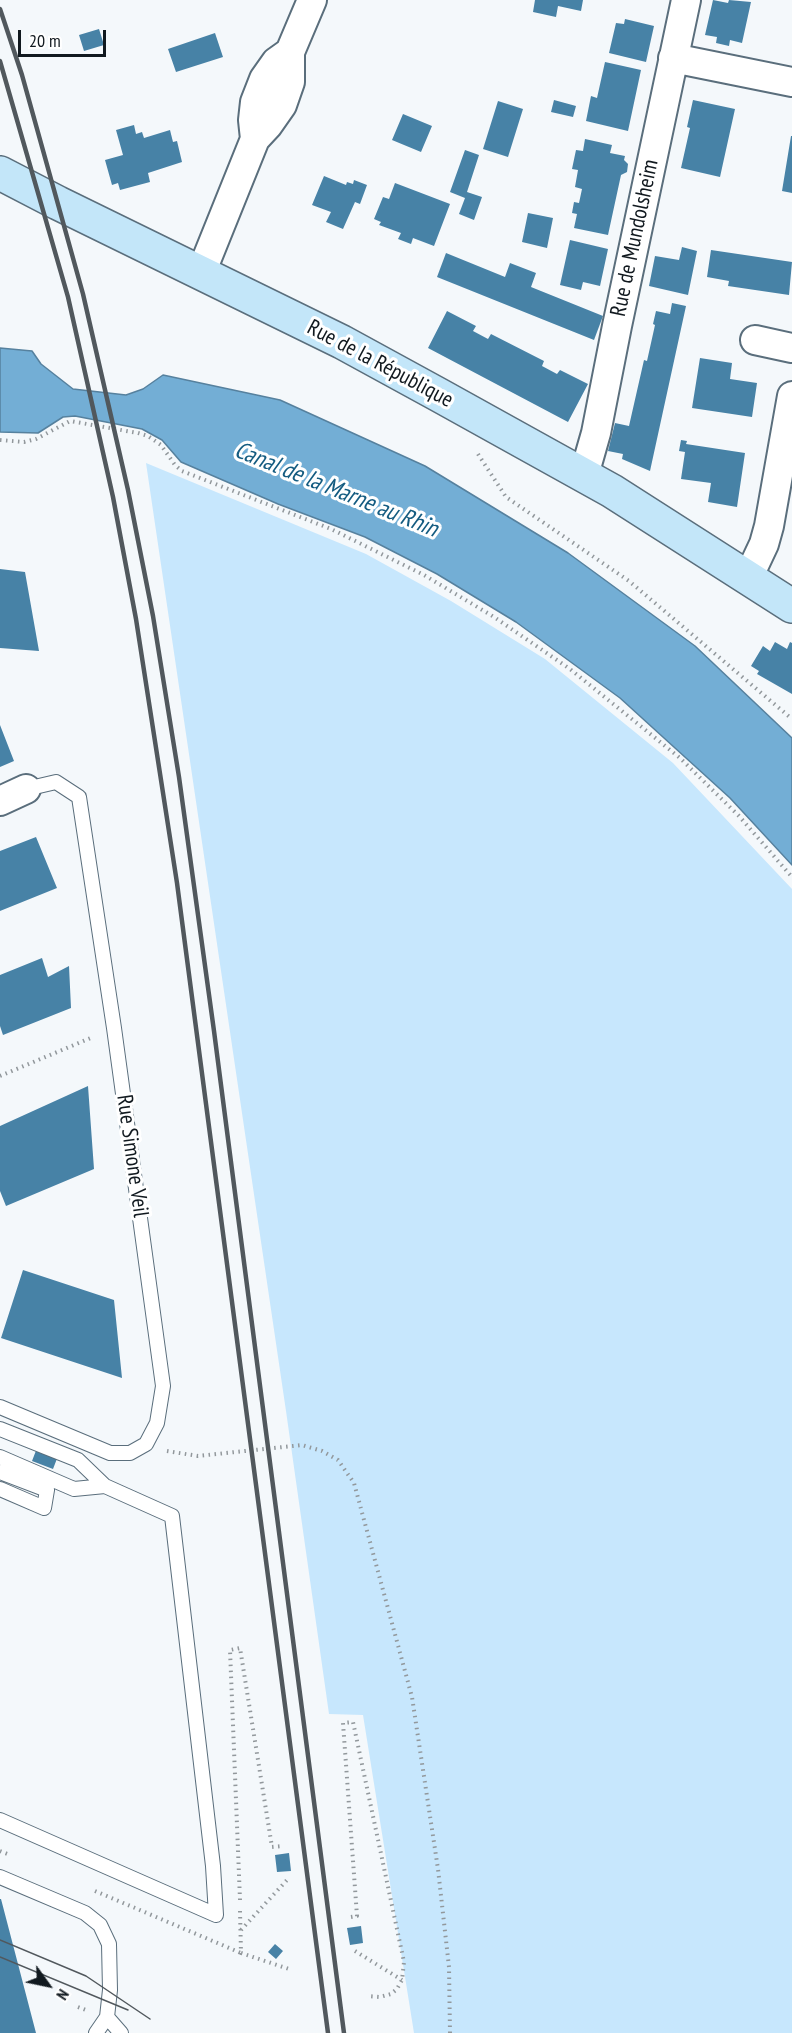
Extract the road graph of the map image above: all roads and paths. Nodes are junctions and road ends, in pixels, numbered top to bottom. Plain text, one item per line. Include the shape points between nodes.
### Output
1 (312, 0) edge
2 (686, 0) edge
3 (673, 58) junction
4 (792, 82) edge
5 (0, 173) edge
6 (201, 273) junction
7 (755, 340) dead end
8 (792, 348) edge
9 (792, 396) edge
10 (0, 440) edge
11 (476, 450) dead end
12 (584, 475) junction
13 (748, 578) junction
14 (792, 606) edge
15 (792, 719) edge
16 (26, 789) joint
17 (0, 801) edge
18 (792, 877) edge
19 (114, 1028) junction
20 (0, 1076) edge
21 (0, 1407) edge
22 (0, 1428) edge
23 (146, 1444) junction
24 (0, 1457) edge
25 (0, 1472) edge
26 (105, 1486) junction
27 (0, 1489) edge
28 (0, 1820) edge
29 (284, 1846) dead end
30 (0, 1851) edge
31 (18, 1858) dead end
32 (0, 1877) edge
33 (287, 1880) dead end
34 (90, 1889) dead end
35 (351, 1917) dead end
36 (241, 1930) junction
37 (355, 1951) dead end
38 (241, 1953) junction
39 (292, 1970) dead end
40 (402, 1980) junction
41 (367, 1996) dead end
42 (107, 2017) junction
43 (96, 2033) edge
44 (121, 2033) edge
45 (450, 2033) edge

1 - 6 street via 290,52 276,62 264,79 255,102 255,139
2 - 3 street, Rue de Mundolsheim
3 - 4 street
3 - 12 street, Rue de Mundolsheim
5 - 6 main road, Rue de la République
6 - 12 main road, Rue de la République via 342,342
7 - 8 street
9 - 13 street via 769,526
10 - 18 path via 24,442 70,421 148,436 161,445 182,471 332,529 424,575 570,669 680,758 739,816
11 - 15 path via 506,497 629,581
12 - 13 main road, Rue de la République
13 - 14 main road, Rue de la République
16 - 17 street, Rue Simone Veil
16 - 19 lane, Rue Simone Veil via 56,782 79,797
19 - 20 path
19 - 23 lane, Rue Simone Veil via 163,1386 157,1423
21 - 23 lane via 110,1453 130,1452
22 - 26 lane via 78,1460
23 - 45 path via 198,1456 302,1445 338,1460 354,1483 412,1697 422,1754 447,1945
24 - 26 lane via 74,1489
25 - 27 lane via 47,1490 44,1508
26 - 28 lane via 172,1516 216,1915
29 - 36 path via 272,1847 240,1648 230,1650
30 - 31 path
32 - 42 lane via 85,1912 100,1925 110,1944
33 - 36 path
34 - 38 path
35 - 40 path via 357,1916 343,1723 353,1722 404,1962
36 - 38 path
37 - 40 path
38 - 39 path
40 - 41 path via 391,1994
42 - 43 lane
42 - 44 lane

